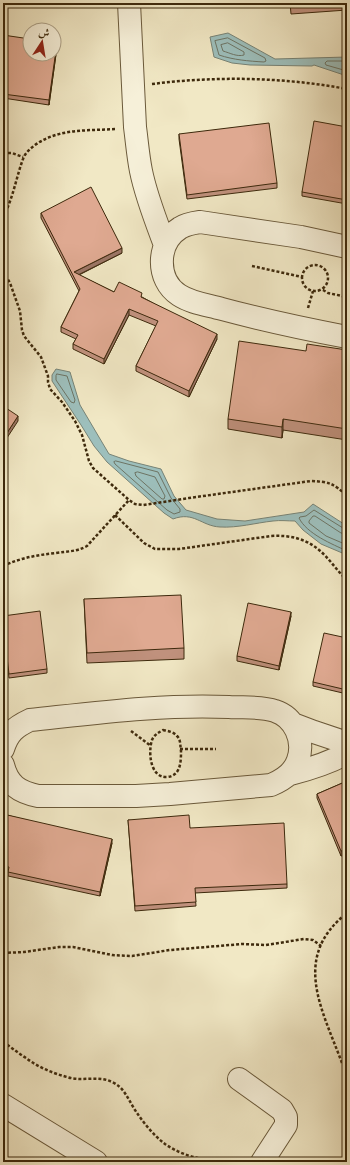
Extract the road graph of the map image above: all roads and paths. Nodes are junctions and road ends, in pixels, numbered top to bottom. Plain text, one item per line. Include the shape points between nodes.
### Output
1 (129, 3) edge
2 (133, 87) junction
3 (347, 89) edge
4 (135, 127) junction
5 (3, 153) edge
6 (24, 157) junction
7 (3, 217) edge
8 (165, 245) junction
9 (347, 247) edge
10 (252, 266) dead end
11 (3, 271) edge
12 (302, 277) junction
13 (323, 290) junction
14 (347, 297) edge
15 (347, 337) edge
16 (347, 496) edge
17 (129, 500) junction
18 (115, 515) junction
19 (3, 566) edge
20 (347, 580) edge
21 (293, 724) junction
22 (347, 743) edge
23 (4, 744) edge
24 (180, 749) junction
25 (216, 749) dead end
26 (347, 753) edge
27 (290, 774) junction
28 (5, 775) edge
29 (347, 913) edge
30 (320, 946) junction
31 (3, 953) edge
32 (3, 1042) edge
33 (342, 1063) dead end
34 (239, 1079) dead end
35 (3, 1105) edge
36 (96, 1162) edge
37 (241, 1162) edge
38 (262, 1162) edge

1 - 2 street
2 - 3 path via 169,82 241,79
2 - 4 street
4 - 6 path via 52,136 29,149
4 - 8 street via 141,172
5 - 6 path
6 - 7 path
8 - 9 street via 180,228 200,222 301,237
8 - 15 street via 162,256 164,278 178,295 245,315
10 - 12 path
11 - 17 path via 20,311 24,336 41,357 50,389 62,402 82,435 89,461 93,468
12 - 13 path via 308,290
12 - 13 path via 303,272 312,265 323,267 329,276 329,282
13 - 14 path
16 - 17 path via 332,483 311,482 143,506
17 - 18 path
18 - 19 path via 87,546 78,550 15,560
18 - 20 path via 144,543 156,549 179,549 271,536 297,538 319,550
21 - 22 street
21 - 23 street via 280,713 264,708 145,708 30,720 12,731
21 - 27 street via 301,744 296,766
24 - 24 path via 177,735 163,730 156,733 151,746 151,764 156,773 166,777 176,773 181,764
24 - 25 path
26 - 27 street via 314,768
27 - 28 street via 270,785 136,796 38,796 18,789
29 - 30 path via 330,928
30 - 31 path via 313,940 304,939 170,950 132,956 112,955 73,947
30 - 33 path via 316,964 316,989
32 - 37 path via 54,1073 68,1078 93,1078 112,1082 124,1090 144,1122 164,1143 174,1149 197,1158
34 - 38 street via 282,1110 286,1117 286,1125
35 - 36 street

